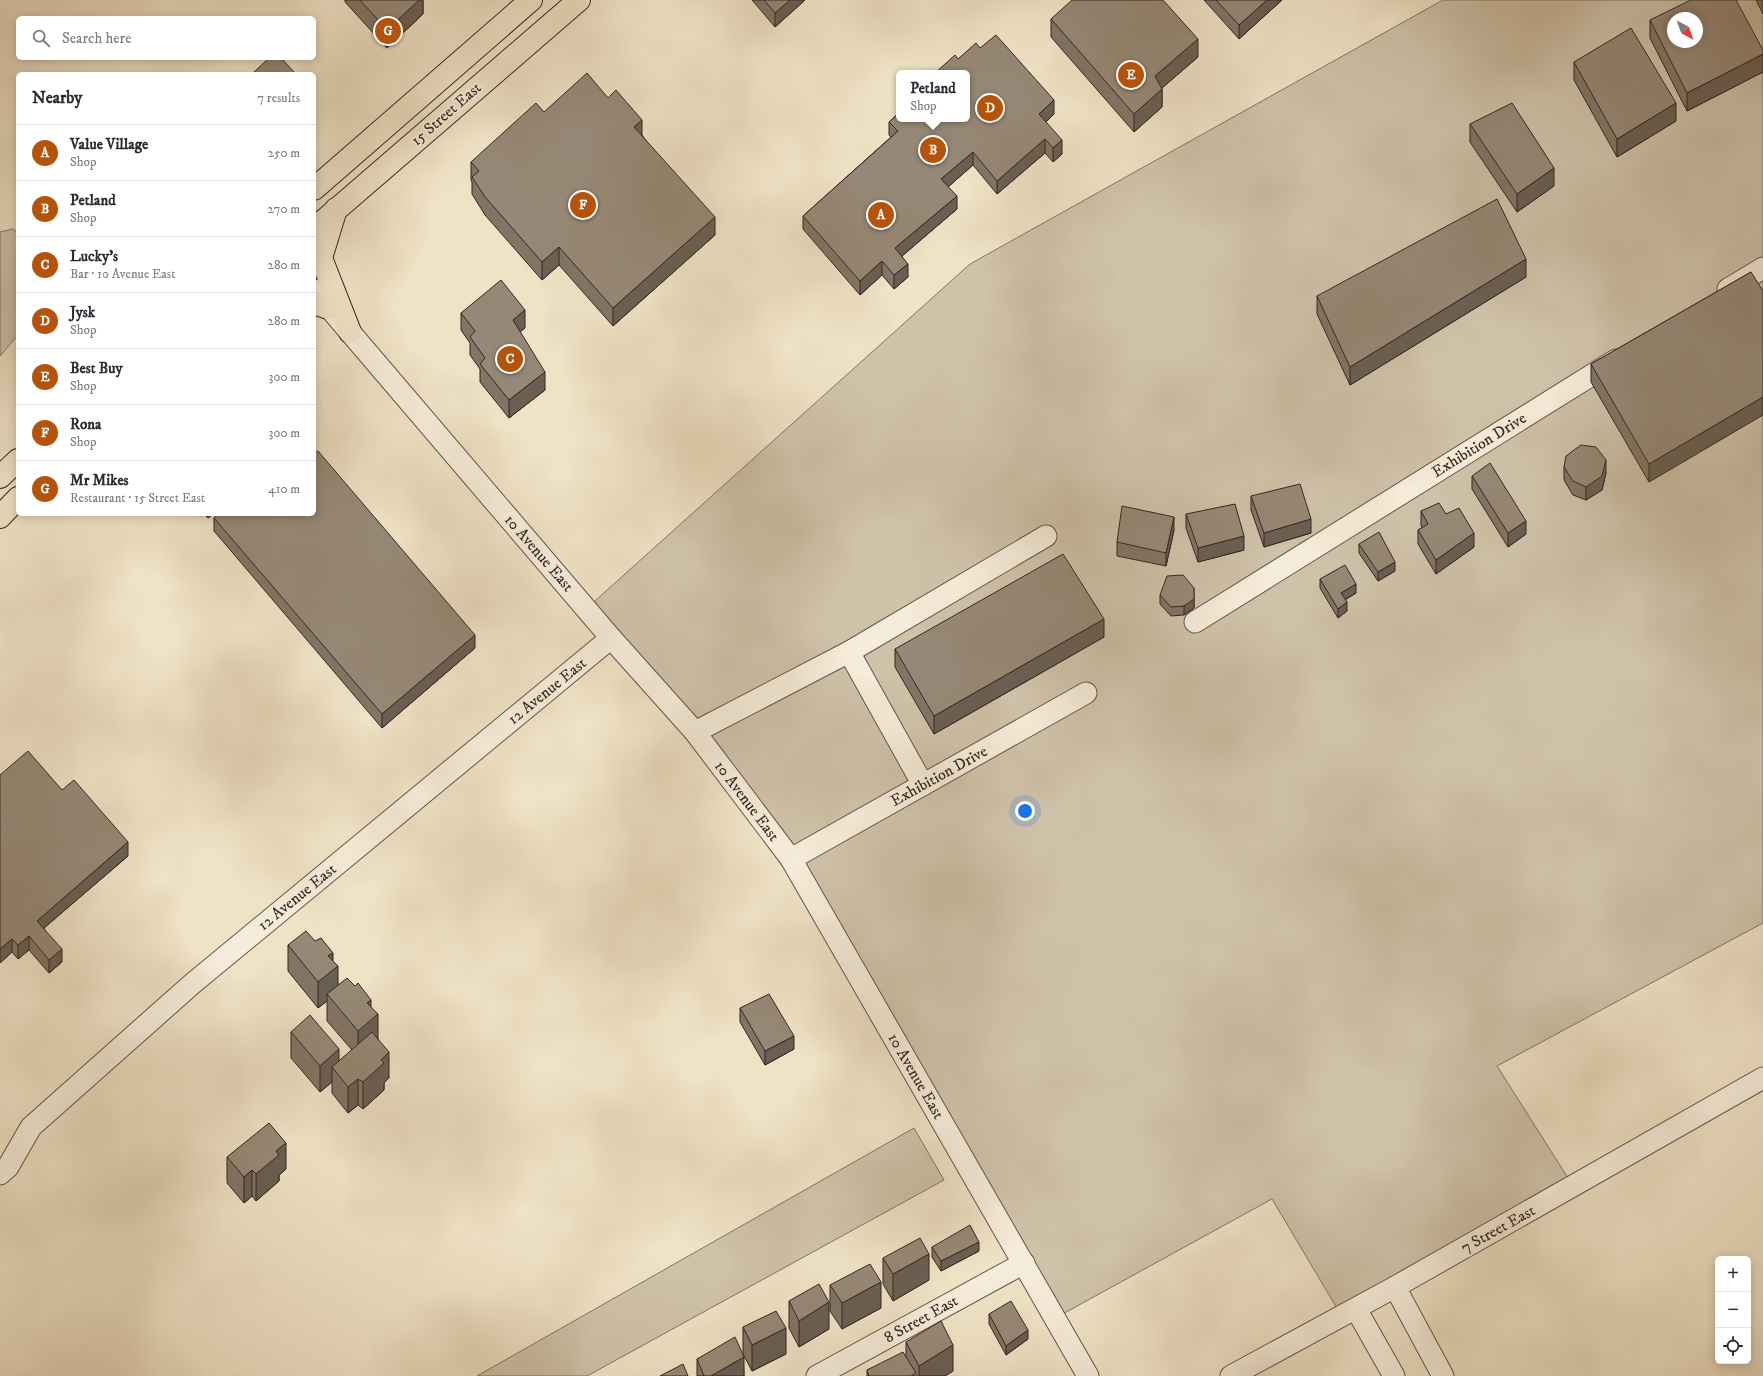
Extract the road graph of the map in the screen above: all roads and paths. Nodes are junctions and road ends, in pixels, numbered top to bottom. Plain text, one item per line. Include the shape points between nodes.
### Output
1 (531, 0) edge
2 (579, 0) edge
3 (316, 187) edge
4 (336, 209) junction
5 (316, 226) edge
6 (1763, 268) edge
7 (316, 295) edge
8 (1709, 301) edge
9 (321, 306) edge
10 (350, 332) junction
11 (1635, 348) edge
12 (16, 462) edge
13 (0, 477) edge
14 (16, 500) edge
15 (0, 517) edge
16 (1046, 536) dead end
17 (1195, 622) dead end
18 (612, 638) junction
19 (849, 652) junction
20 (1086, 693) dead end
21 (695, 732) junction
22 (923, 784) junction
23 (791, 859) junction
24 (1763, 1078) edge
25 (0, 1174) edge
26 (1024, 1263) junction
27 (1396, 1287) junction
28 (1356, 1309) junction
29 (817, 1376) edge
30 (1088, 1376) edge
31 (1231, 1376) edge
32 (1394, 1376) edge
33 (1443, 1376) edge

1 - 3 main road, 15 Street East
2 - 4 main road, 15 Street East
4 - 5 main road, 15 Street East
4 - 10 main road via 321,258
6 - 8 street
7 - 9 street, 10 Avenue East
9 - 10 street, 10 Avenue East
10 - 18 street, 10 Avenue East
11 - 17 street, Exhibition Drive
12 - 13 main road
14 - 15 main road
16 - 19 street
18 - 21 street, 10 Avenue East
18 - 25 street, 12 Avenue East via 192,984 31,1127 8,1167
19 - 21 street
19 - 22 street
20 - 22 street, Exhibition Drive
21 - 23 street, 10 Avenue East
22 - 23 street, Exhibition Drive
23 - 26 street, 10 Avenue East
24 - 27 street, 7 Street East
26 - 29 street, 8 Street East
26 - 30 street, 10 Avenue East
27 - 28 street, 7 Street East
27 - 33 street
28 - 31 street, 7 Street East
28 - 32 street

